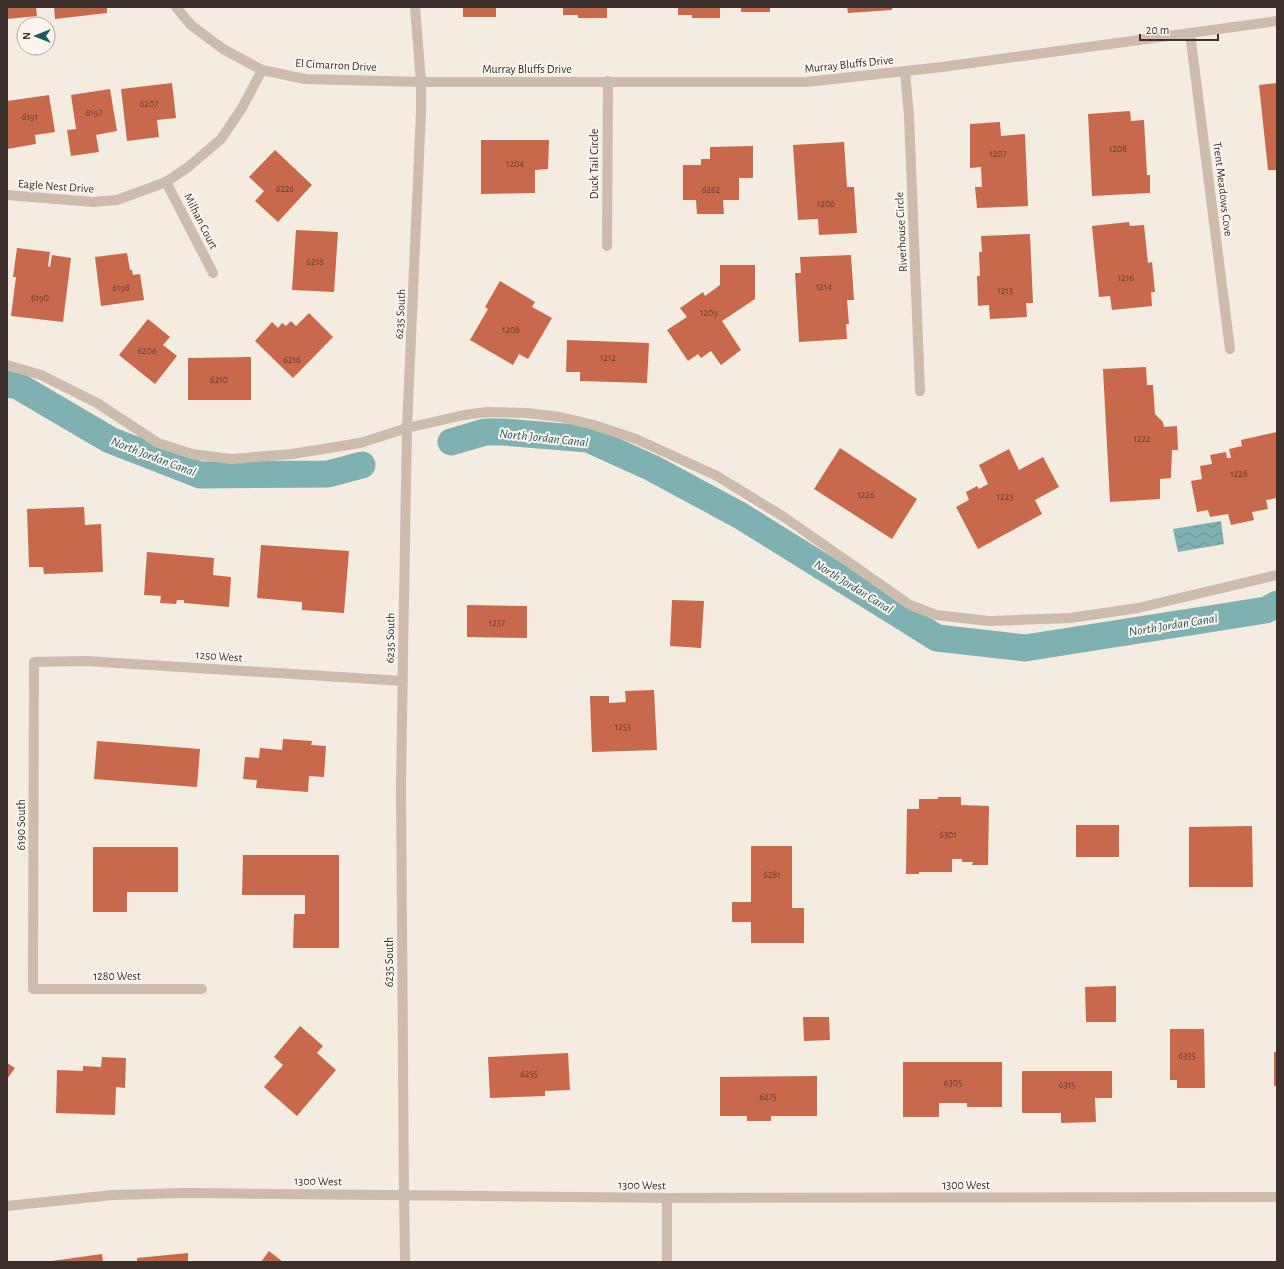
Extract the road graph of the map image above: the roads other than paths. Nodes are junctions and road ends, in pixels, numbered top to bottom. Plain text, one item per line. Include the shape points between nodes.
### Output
1 (176, 7) edge
2 (415, 7) edge
3 (1277, 21) edge
4 (1190, 33) junction
5 (262, 70) junction
6 (905, 72) junction
7 (608, 81) junction
8 (421, 82) junction
9 (166, 182) junction
10 (7, 195) edge
11 (607, 246) dead end
12 (213, 273) dead end
13 (1230, 349) dead end
14 (7, 365) edge
15 (920, 391) dead end
16 (407, 428) junction
17 (1277, 574) edge
18 (34, 662) joint
19 (403, 681) junction
20 (33, 989) joint
21 (202, 989) dead end
22 (404, 1195) junction
23 (1277, 1197) edge
24 (667, 1198) junction
25 (7, 1206) edge
26 (405, 1262) edge
27 (667, 1262) edge

1 - 5 street, El Cimarron Drive via 191,25 223,49
2 - 8 street, 6235 South
3 - 4 street, Murray Bluffs Drive
4 - 6 street, Murray Bluffs Drive
4 - 13 street, Trent Meadows Cove
5 - 8 street, El Cimarron Drive via 305,79
5 - 9 street, Eagle Nest Drive via 222,139
6 - 7 street, Murray Bluffs Drive via 806,82
6 - 15 street, Riverhouse Circle
7 - 8 street, Murray Bluffs Drive
7 - 11 street, Duck Tail Circle
8 - 16 street, 6235 South via 416,256
9 - 10 street, Eagle Nest Drive via 116,200 93,202
9 - 12 street, Milhan Court
14 - 16 street via 41,375 97,403 158,443 192,454 231,459 292,454 360,443
16 - 17 street via 487,412 527,413 594,425 636,439 717,476 784,517 910,605 936,615 989,621 1070,618 1138,608
16 - 19 street, 6235 South
18 - 19 street, 1250 West via 86,661
18 - 20 street, 6190 South
19 - 22 street, 6235 South via 401,786
20 - 21 street, 1280 West
22 - 24 street, 1300 West
22 - 25 street, 1300 West via 179,1193 113,1195
22 - 26 street, 6235 South
23 - 24 street, 1300 West
24 - 27 street

